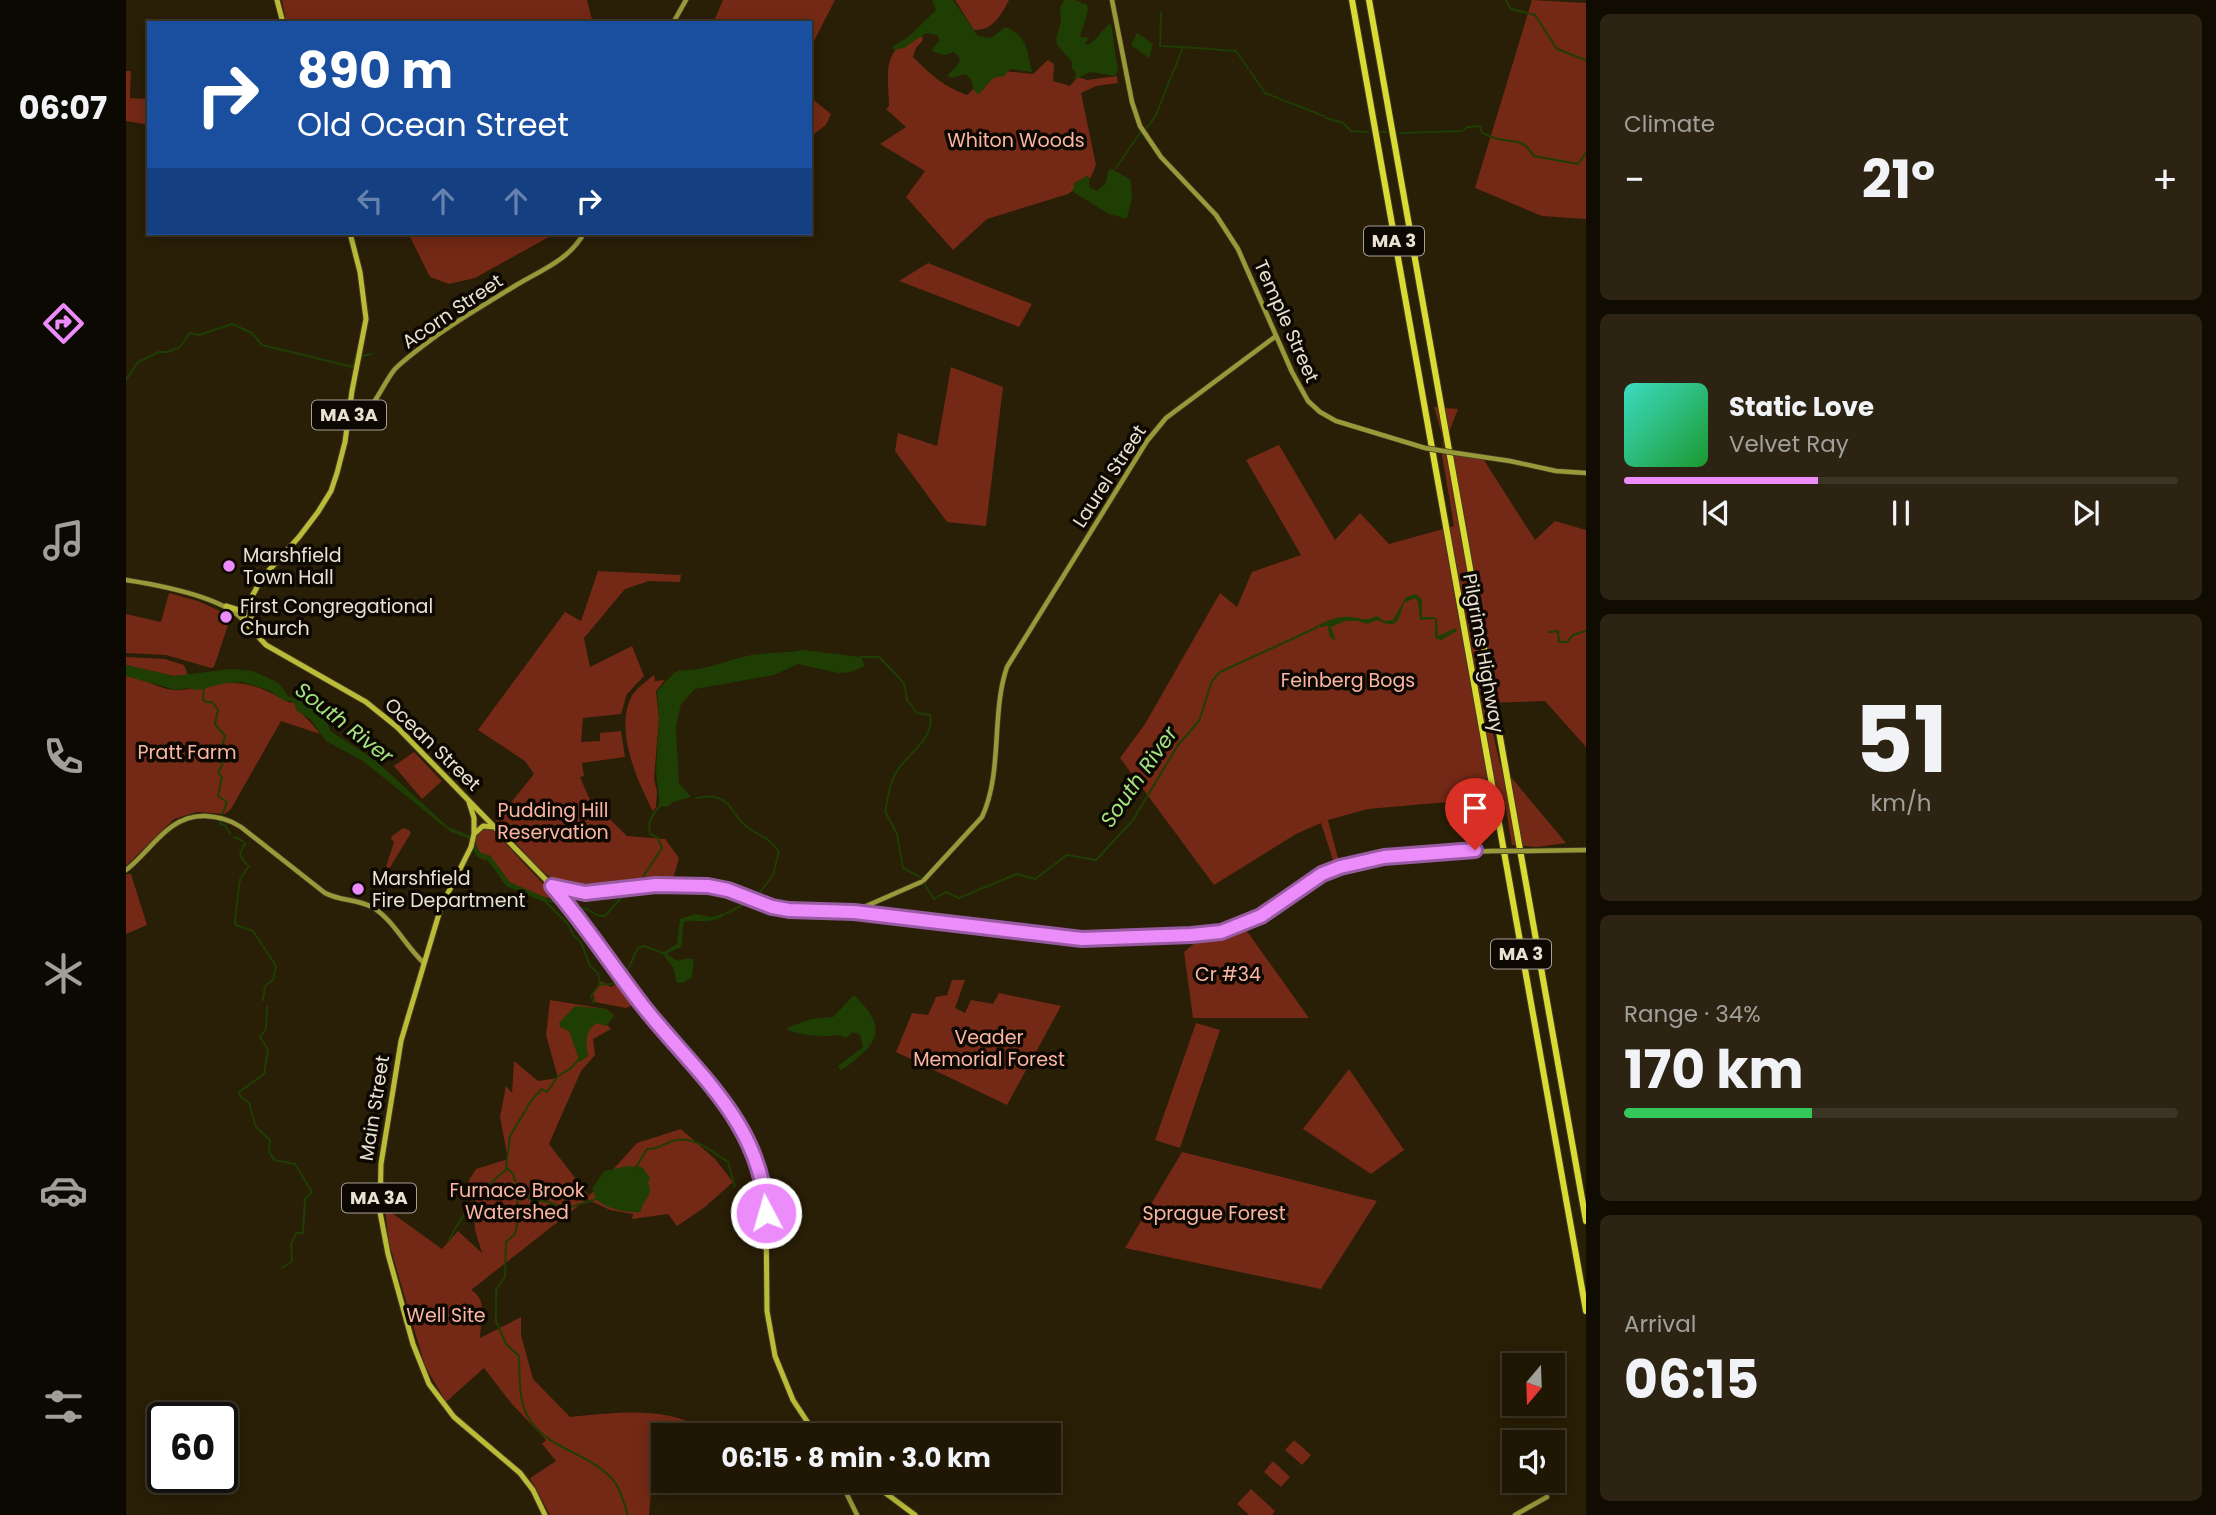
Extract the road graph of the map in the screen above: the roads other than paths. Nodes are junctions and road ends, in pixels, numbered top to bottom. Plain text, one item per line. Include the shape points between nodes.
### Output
1 (277, 0) edge
2 (686, 0) edge
3 (1112, 0) edge
4 (1352, 0) edge
5 (1369, 0) edge
6 (282, 21) edge
7 (674, 21) edge
8 (351, 235) edge
9 (582, 235) edge
10 (1276, 336) junction
11 (1267, 344) junction
12 (1281, 346) junction
13 (348, 424) junction
14 (1586, 473) edge
15 (126, 580) edge
16 (250, 605) junction
17 (226, 606) junction
18 (243, 620) junction
19 (254, 634) junction
20 (467, 799) junction
21 (484, 816) junction
22 (473, 824) junction
23 (495, 827) junction
24 (473, 837) junction
25 (1586, 849) edge
26 (126, 870) edge
27 (552, 886) junction
28 (854, 912) junction
29 (424, 963) junction
30 (1586, 1220) edge
31 (1586, 1311) edge
32 (808, 1423) edge
33 (847, 1493) edge
34 (885, 1493) edge
35 (1547, 1497) dead end
36 (545, 1515) edge
37 (856, 1515) edge
38 (915, 1515) edge
39 (1515, 1515) edge

1 - 6 main road
2 - 7 main road
3 - 10 main road, Temple Street via 1140,126 1161,157 1223,224 1244,259
4 - 31 highway, Pilgrims Highway / MA 3
5 - 30 highway, Pilgrims Highway / MA 3
8 - 13 main road, MA 3A via 366,310
9 - 13 main road, Acorn Street via 566,255 407,358 360,419
10 - 11 main road, Laurel Street
10 - 12 main road, Temple Street
11 - 12 main road
11 - 28 main road, Laurel Street via 1158,426 1097,518 1005,673 995,758 984,814 975,827 922,881
12 - 14 main road, Temple Street, bridge via 1300,387 1320,412 1336,421 1425,448
13 - 16 main road, MA 3A via 329,496 264,575
15 - 17 main road, Ocean Street
16 - 17 main road via 243,609
16 - 18 main road, MA 3A
16 - 19 main road, MA 3A
17 - 18 main road, Ocean Street
18 - 19 main road, Ocean Street
19 - 20 main road, Ocean Street via 384,715
20 - 21 main road, Ocean Street
20 - 22 main road
21 - 22 main road
21 - 23 main road, Ocean Street
21 - 24 main road, Main Street / MA 3A
22 - 24 main road
23 - 24 main road via 480,827
23 - 27 main road, Ocean Street
24 - 29 main road, Main Street / MA 3A via 441,906
25 - 28 main road, bridge via 1384,857 1322,874 1266,914 1203,935 1082,939
26 - 29 main road via 177,822 201,816 225,819 321,890 374,909
27 - 28 main road via 585,893 662,884 708,886 786,910
27 - 32 main road, Ocean Street via 735,1116 751,1144 765,1199 766,1304 772,1346 790,1395
29 - 36 main road, Main Street / MA 3A via 401,1041 381,1164 379,1203 388,1254 415,1351 431,1388 459,1422 520,1473
33 - 37 main road
34 - 38 main road
35 - 39 main road

